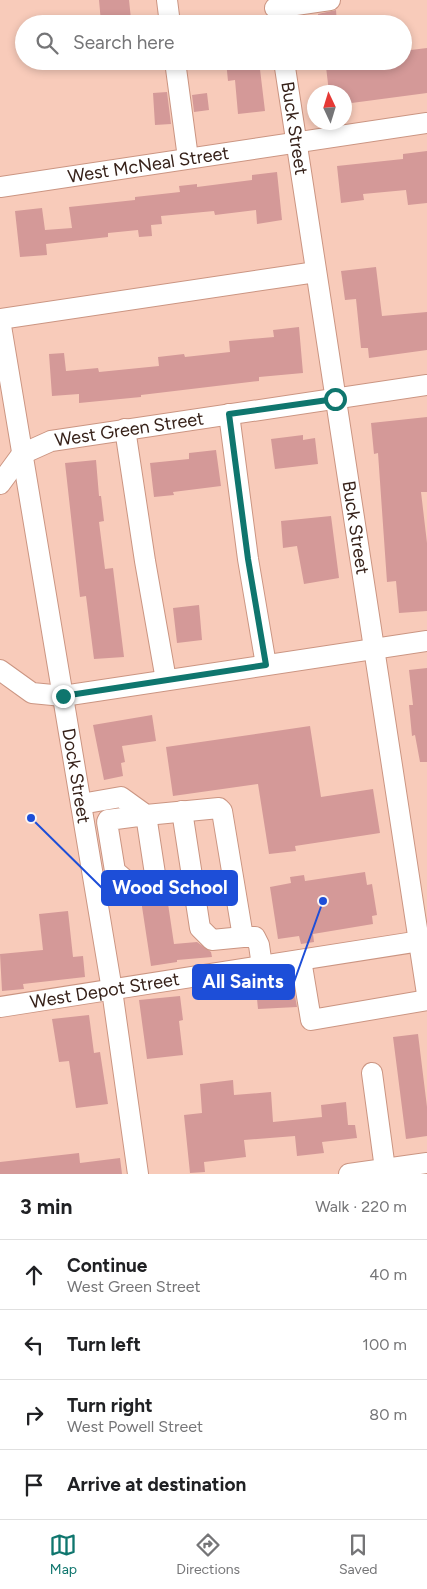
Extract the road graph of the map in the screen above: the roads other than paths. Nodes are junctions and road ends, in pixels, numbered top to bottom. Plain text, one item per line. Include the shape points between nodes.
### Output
1 (167, 0) edge
2 (330, 0) edge
3 (276, 10) edge
4 (169, 15) edge
5 (176, 70) edge
6 (285, 70) edge
7 (427, 123) edge
8 (296, 142) junction
9 (188, 158) junction
10 (0, 187) edge
11 (316, 272) junction
12 (0, 320) edge
13 (427, 385) edge
14 (335, 399) junction
15 (229, 414) junction
16 (125, 429) junction
17 (22, 454) junction
18 (0, 484) edge
19 (427, 641) edge
20 (373, 649) junction
21 (266, 665) junction
22 (0, 670) edge
23 (166, 680) junction
24 (63, 696) junction
25 (81, 804) junction
26 (182, 811) junction
27 (146, 815) junction
28 (192, 882) junction
29 (157, 886) junction
30 (243, 937) junction
31 (423, 940) edge
32 (301, 960) junction
33 (262, 966) junction
34 (112, 990) junction
35 (427, 994) edge
36 (427, 1000) edge
37 (0, 1007) edge
38 (372, 1073) dead end
39 (427, 1163) edge
40 (378, 1171) edge
41 (138, 1174) edge
42 (349, 1174) edge

1 - 4 street
2 - 3 street
5 - 9 street
6 - 8 street, Buck Street
7 - 8 street, West McNeal Street
8 - 9 street, West McNeal Street
8 - 11 street, Buck Street
9 - 10 street, West McNeal Street
11 - 12 street
11 - 14 street, Buck Street
12 - 17 street, Dock Street
13 - 14 street, West Green Street
14 - 15 street, West Green Street
14 - 20 street, Buck Street
15 - 16 street, West Green Street
15 - 21 street
16 - 17 street, West Green Street via 51,441
16 - 23 street via 144,561
17 - 18 street, West Green Street
17 - 24 street, Dock Street
19 - 20 street
20 - 21 street
20 - 31 street, Buck Street
21 - 23 street
22 - 24 street via 32,693
23 - 24 street
24 - 25 street, Dock Street
25 - 27 street via 121,797
25 - 34 street, Dock Street
26 - 27 street
26 - 28 street
26 - 30 street via 219,808 222,811
27 - 29 street
27 - 29 street via 107,822 115,871 136,890
28 - 29 street
28 - 30 street via 200,928 212,940
30 - 33 street via 255,938
31 - 32 street, West Depot Street
31 - 35 street, Buck Street
32 - 33 street, West Depot Street
32 - 36 street via 311,1020
33 - 34 street, West Depot Street
34 - 37 street, West Depot Street
34 - 41 street, Dock Street
38 - 40 street
39 - 40 street
40 - 42 street

